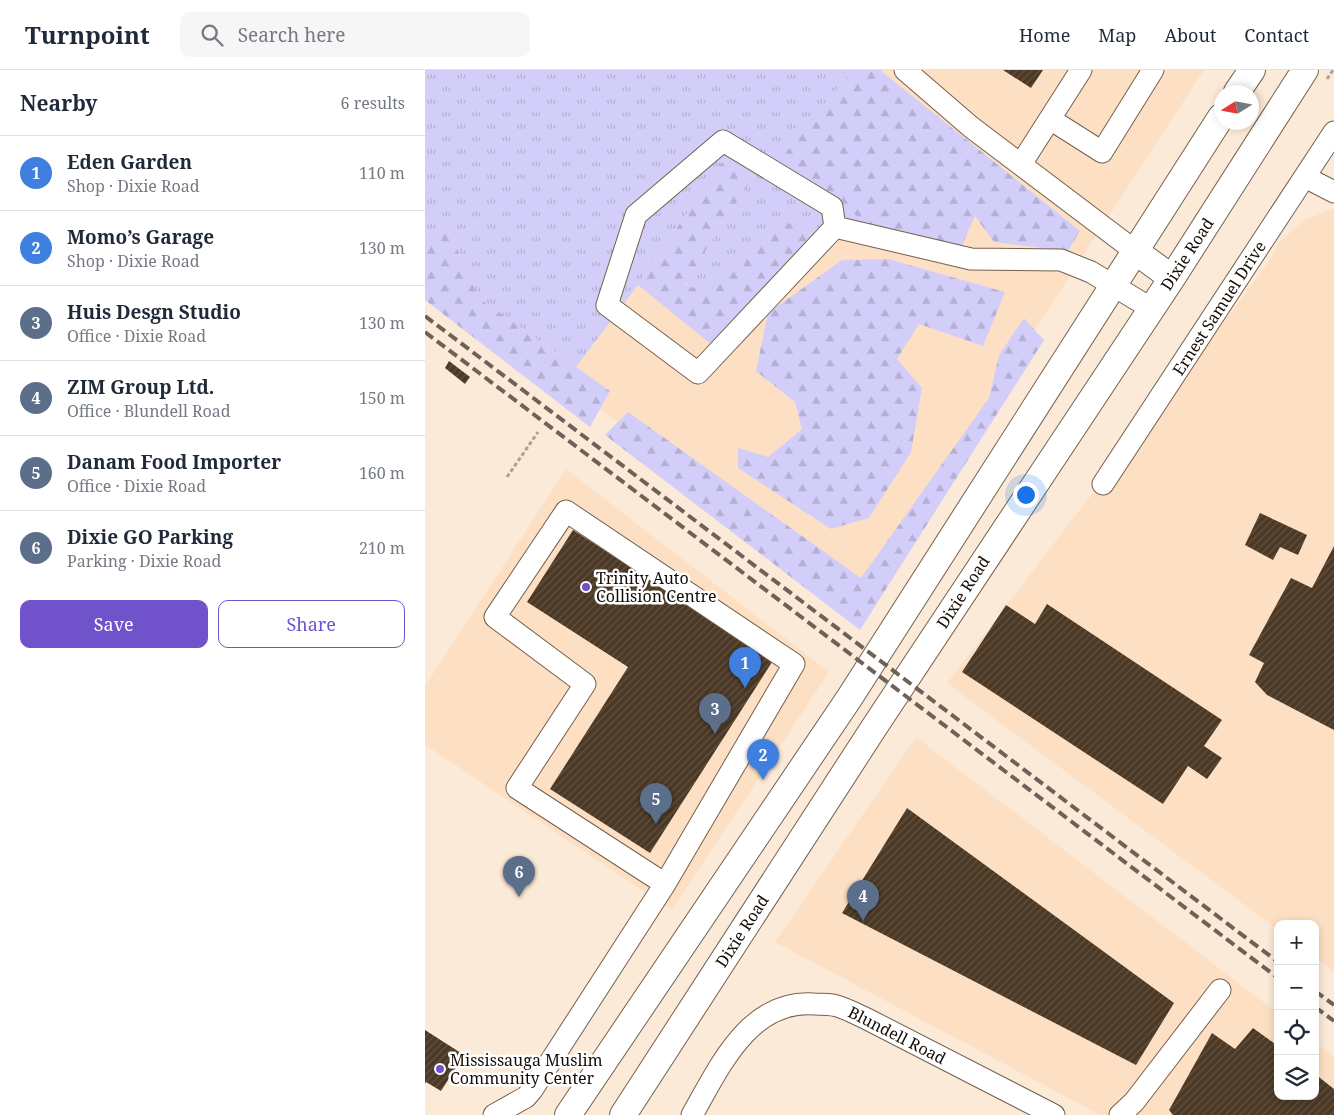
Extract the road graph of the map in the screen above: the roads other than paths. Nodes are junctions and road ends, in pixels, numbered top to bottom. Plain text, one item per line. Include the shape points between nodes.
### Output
1 (905, 70) edge
2 (1081, 70) edge
3 (1153, 70) edge
4 (1252, 70) edge
5 (1305, 70) edge
6 (1242, 85) edge
7 (1050, 119) junction
8 (1214, 128) edge
9 (1334, 132) edge
10 (1021, 164) junction
11 (1305, 177) junction
12 (1334, 192) edge
13 (835, 226) junction
14 (1135, 251) junction
15 (1172, 278) junction
16 (1114, 284) junction
17 (1152, 309) junction
18 (1103, 484) dead end
19 (665, 884) junction
20 (1220, 990) dead end
21 (494, 1115) edge
22 (568, 1115) edge
23 (623, 1115) edge
24 (692, 1115) edge
25 (1054, 1115) edge
26 (1120, 1115) edge

1 - 10 street via 971,127
2 - 7 street
3 - 7 street via 1102,152
4 - 6 main road
5 - 15 main road, Dixie Road
7 - 10 street
8 - 14 main road
9 - 11 street, Ernest Samuel Drive
10 - 14 street
11 - 12 street
11 - 18 street, Ernest Samuel Drive
13 - 13 street via 698,373 607,304 636,215 723,140 832,207
13 - 16 street via 971,259 1061,260
14 - 15 main road
14 - 16 main road
15 - 17 main road, Dixie Road
16 - 17 street
16 - 22 main road via 850,697
17 - 23 main road, Dixie Road via 875,726
19 - 19 street via 517,788 585,684 495,616 566,511 794,664
19 - 21 street via 532,1090
20 - 26 street via 1134,1102
24 - 25 street, Blundell Road via 728,1052 741,1037 761,1019 783,1007 806,1003 836,1005 865,1018

